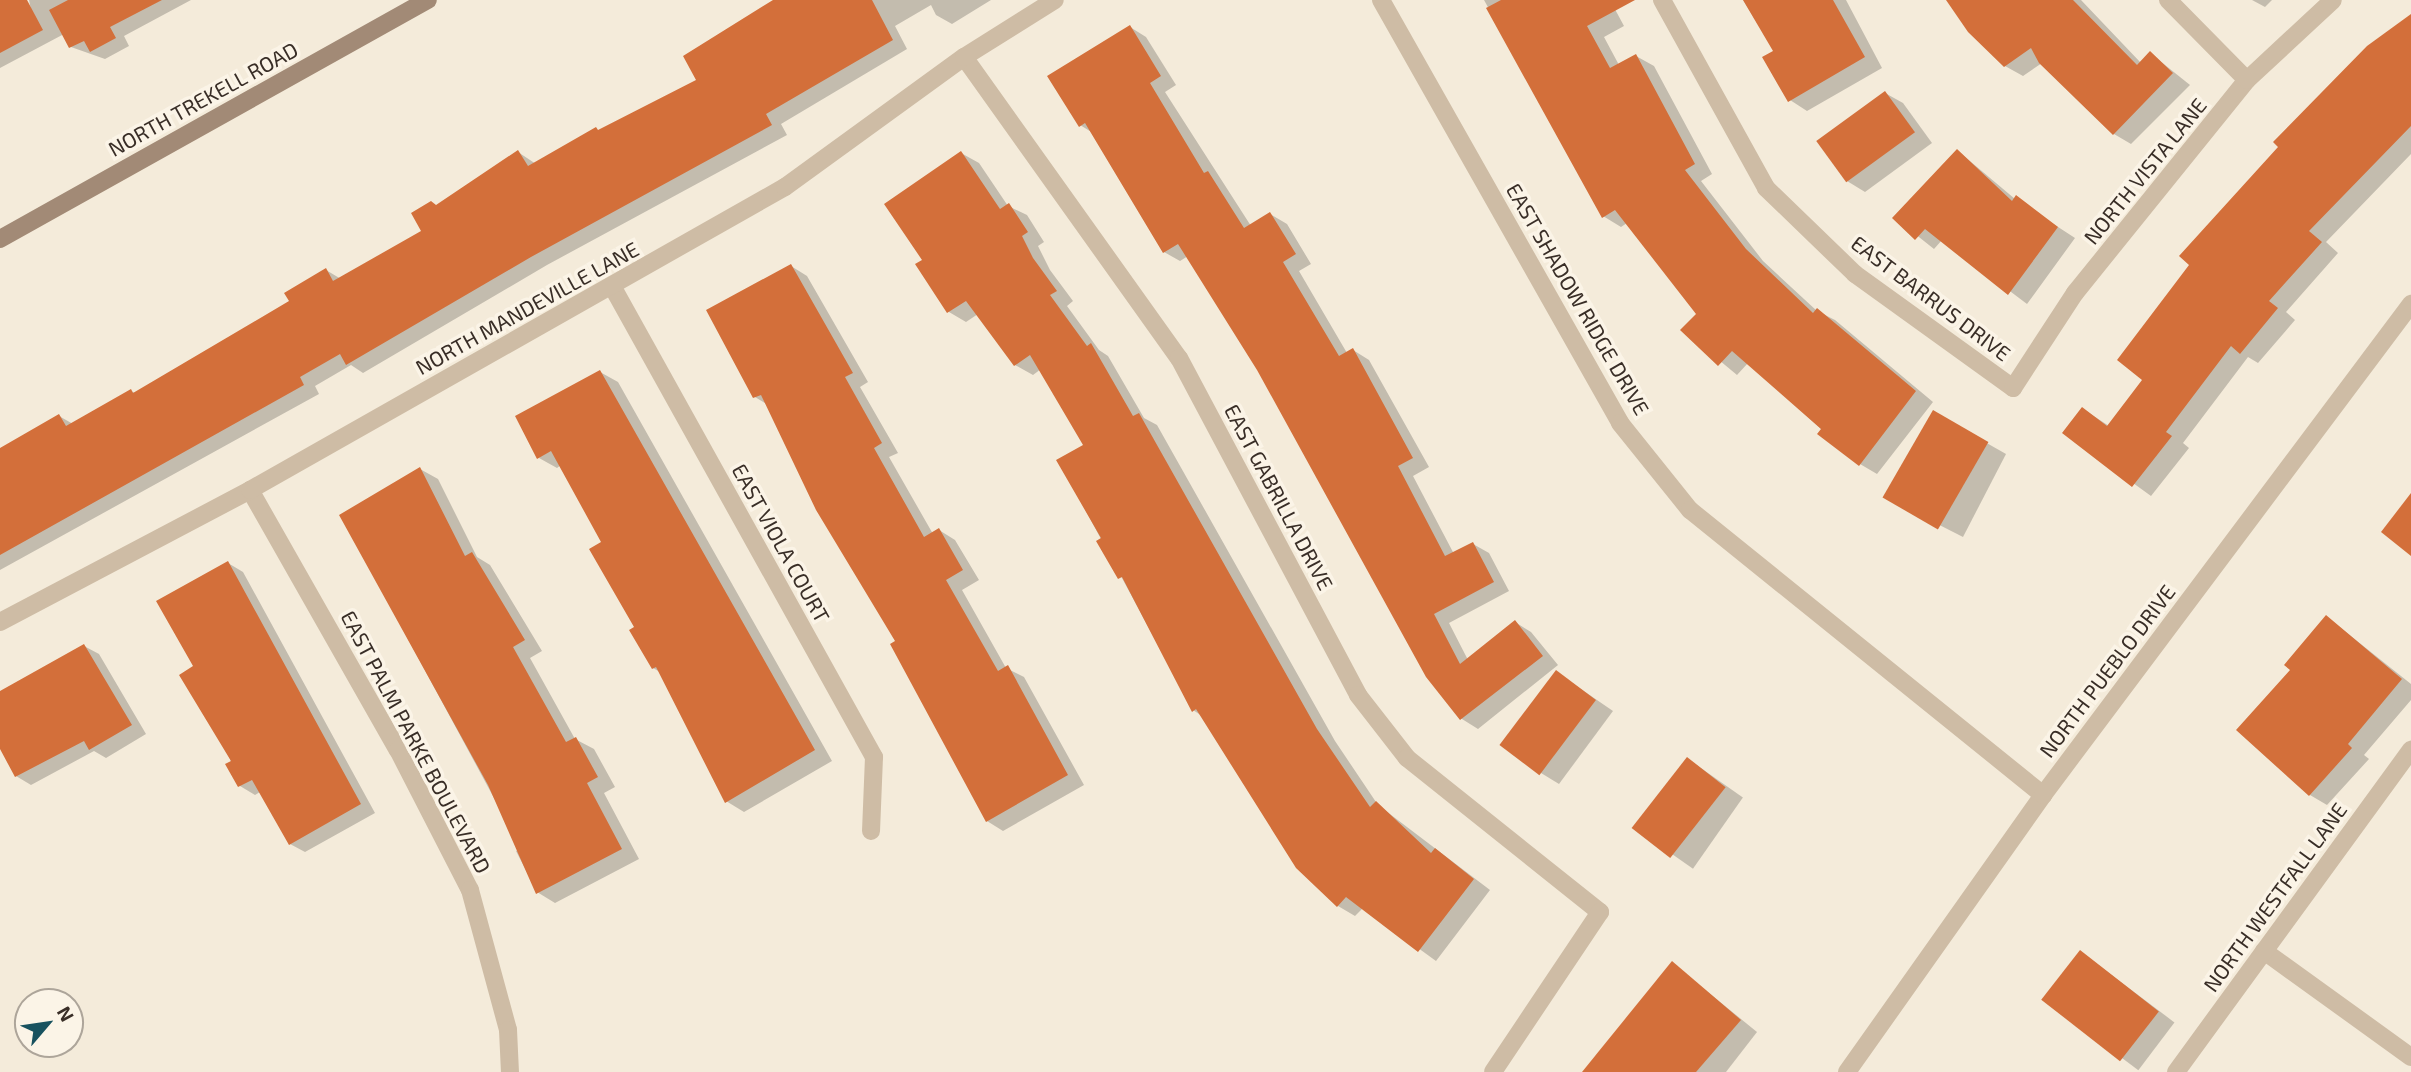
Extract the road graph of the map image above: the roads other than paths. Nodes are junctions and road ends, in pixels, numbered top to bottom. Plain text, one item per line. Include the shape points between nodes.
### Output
1 (428, 0) edge
2 (1055, 0) edge
3 (1381, 0) edge
4 (1662, 0) edge
5 (2168, 0) edge
6 (2333, 0) edge
7 (964, 57) junction
8 (2247, 80) junction
9 (0, 239) edge
10 (612, 286) junction
11 (2411, 304) edge
12 (2012, 388) joint
13 (250, 490) junction
14 (0, 622) edge
15 (2411, 750) edge
16 (2043, 795) junction
17 (871, 831) dead end
18 (2264, 951) junction
19 (2411, 1057) edge
20 (510, 1072) edge
21 (1493, 1072) edge
22 (1847, 1072) edge
23 (2176, 1072) edge

1 - 9 main road, NORTH TREKELL ROAD
2 - 7 street, NORTH MANDEVILLE LANE
3 - 16 street, EAST SHADOW RIDGE DRIVE via 1620,423 1690,510
4 - 12 street, EAST BARRUS DRIVE via 1766,188 1856,274
5 - 8 street
6 - 8 street, NORTH VISTA LANE
7 - 10 street, NORTH MANDEVILLE LANE via 785,187
7 - 21 street, EAST GABRILLA DRIVE via 1179,358 1358,695 1407,758 1600,912
8 - 12 street, NORTH VISTA LANE via 2075,293
10 - 13 street, NORTH MANDEVILLE LANE
10 - 17 street, EAST VIOLA COURT via 874,757
11 - 16 street, NORTH PUEBLO DRIVE
13 - 14 street, NORTH MANDEVILLE LANE
13 - 20 street, EAST PALM PARKE BOULEVARD via 398,750 470,890 508,1030
15 - 18 street, NORTH WESTFALL LANE
16 - 22 street, NORTH PUEBLO DRIVE
18 - 19 street
18 - 23 street, NORTH WESTFALL LANE

